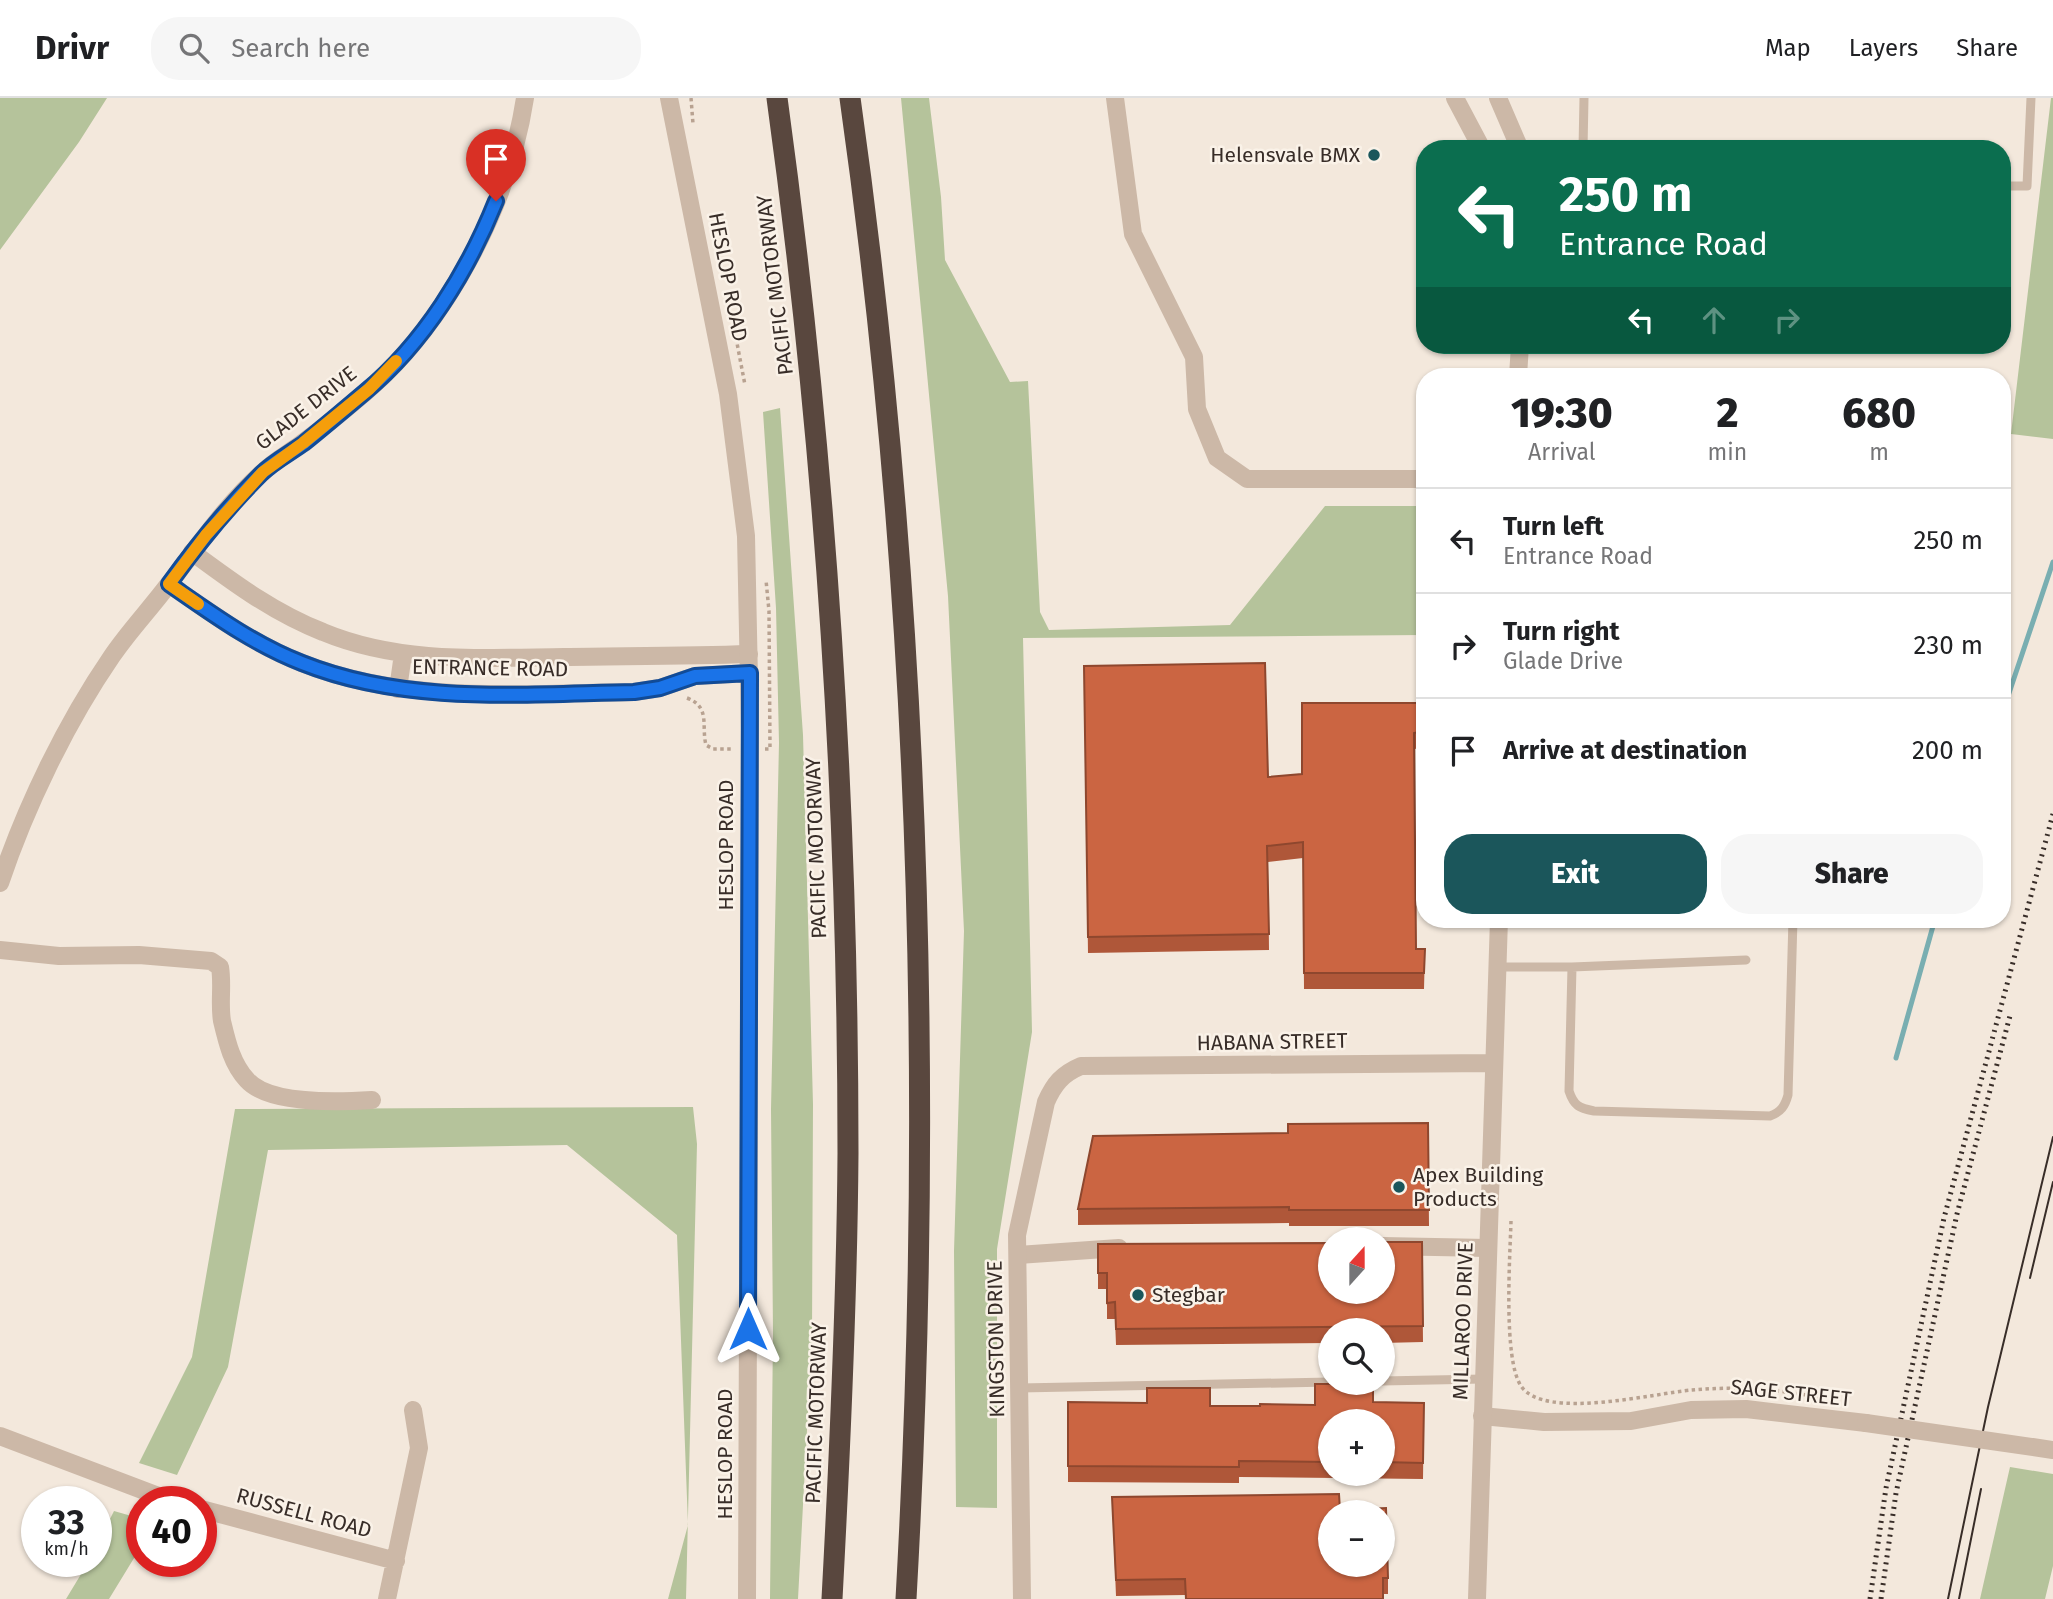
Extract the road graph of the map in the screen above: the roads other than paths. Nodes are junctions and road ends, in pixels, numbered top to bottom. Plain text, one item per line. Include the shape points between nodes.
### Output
1 (525, 98) edge
2 (669, 98) edge
3 (777, 98) edge
4 (850, 98) edge
5 (1115, 98) edge
6 (1455, 98) edge
7 (1584, 98) edge
8 (2031, 98) edge
9 (1500, 99) edge
10 (1477, 140) edge
11 (1516, 140) edge
12 (1583, 140) edge
13 (2011, 186) edge
14 (1416, 479) edge
15 (192, 552) junction
16 (169, 584) junction
17 (403, 654) junction
18 (749, 654) junction
19 (750, 673) junction
20 (398, 689) junction
21 (0, 883) edge
22 (1499, 928) edge
23 (1793, 928) edge
24 (0, 950) edge
25 (1746, 960) dead end
26 (1497, 967) junction
27 (1572, 967) junction
28 (1494, 1063) junction
29 (1055, 1083) joint
30 (372, 1100) dead end
31 (1395, 1246) edge
32 (1140, 1247) edge
33 (1488, 1248) junction
34 (1018, 1255) junction
35 (1483, 1379) junction
36 (1395, 1381) edge
37 (1318, 1382) edge
38 (1020, 1388) junction
39 (414, 1410) dead end
40 (1482, 1416) junction
41 (0, 1436) edge
42 (2053, 1450) edge
43 (132, 1486) edge
44 (217, 1513) edge
45 (396, 1561) junction
46 (387, 1599) edge
47 (747, 1599) edge
48 (832, 1599) edge
49 (906, 1599) edge
50 (1022, 1599) edge
51 (1477, 1599) edge

1 - 15 street, GLADE DRIVE via 513,156 487,223 452,290 369,389 263,472
2 - 18 street, HESLOP ROAD via 728,394 746,536
3 - 48 highway, PACIFIC MOTORWAY via 808,346 838,750 848,1156
4 - 49 highway via 891,464 908,684 920,1152 919,1308
5 - 14 street via 1133,234 1194,357 1197,409 1217,457 1247,479
6 - 10 street
7 - 12 lane
8 - 13 lane via 2026,186
9 - 11 street
15 - 16 street, GLADE DRIVE
15 - 17 street, ENTRANCE ROAD via 283,614 325,634
16 - 20 street, ENTRANCE ROAD via 240,632 289,658 330,674
16 - 21 street, GLADE DRIVE via 113,654 85,699 32,800
17 - 18 street, ENTRANCE ROAD via 473,658
17 - 20 street
18 - 19 street, HESLOP ROAD
19 - 20 street, ENTRANCE ROAD via 695,676 634,692 470,694
19 - 47 street, HESLOP ROAD
22 - 26 street, MILLAROO DRIVE
23 - 27 lane via 1788,1095 1779,1113 1770,1116 1578,1108 1569,1091
24 - 30 street via 59,957 139,955 211,961 220,967 222,1018 234,1063 249,1083 284,1099
25 - 27 lane
26 - 27 lane
26 - 28 street, MILLAROO DRIVE
28 - 29 street, HABANA STREET via 1082,1066
28 - 33 street, MILLAROO DRIVE
29 - 34 street, KINGSTON DRIVE via 1046,1102 1017,1235
31 - 33 street
32 - 34 street
33 - 35 street, MILLAROO DRIVE
34 - 38 street, KINGSTON DRIVE
35 - 36 lane
35 - 40 street, MILLAROO DRIVE
37 - 38 lane
38 - 50 street, KINGSTON DRIVE
39 - 45 street via 419,1448
40 - 42 street, SAGE STREET, bridge via 1544,1422 1631,1421 1691,1410 1746,1409
40 - 51 street, MILLAROO DRIVE
41 - 43 street
44 - 45 street, RUSSELL ROAD
45 - 46 street

